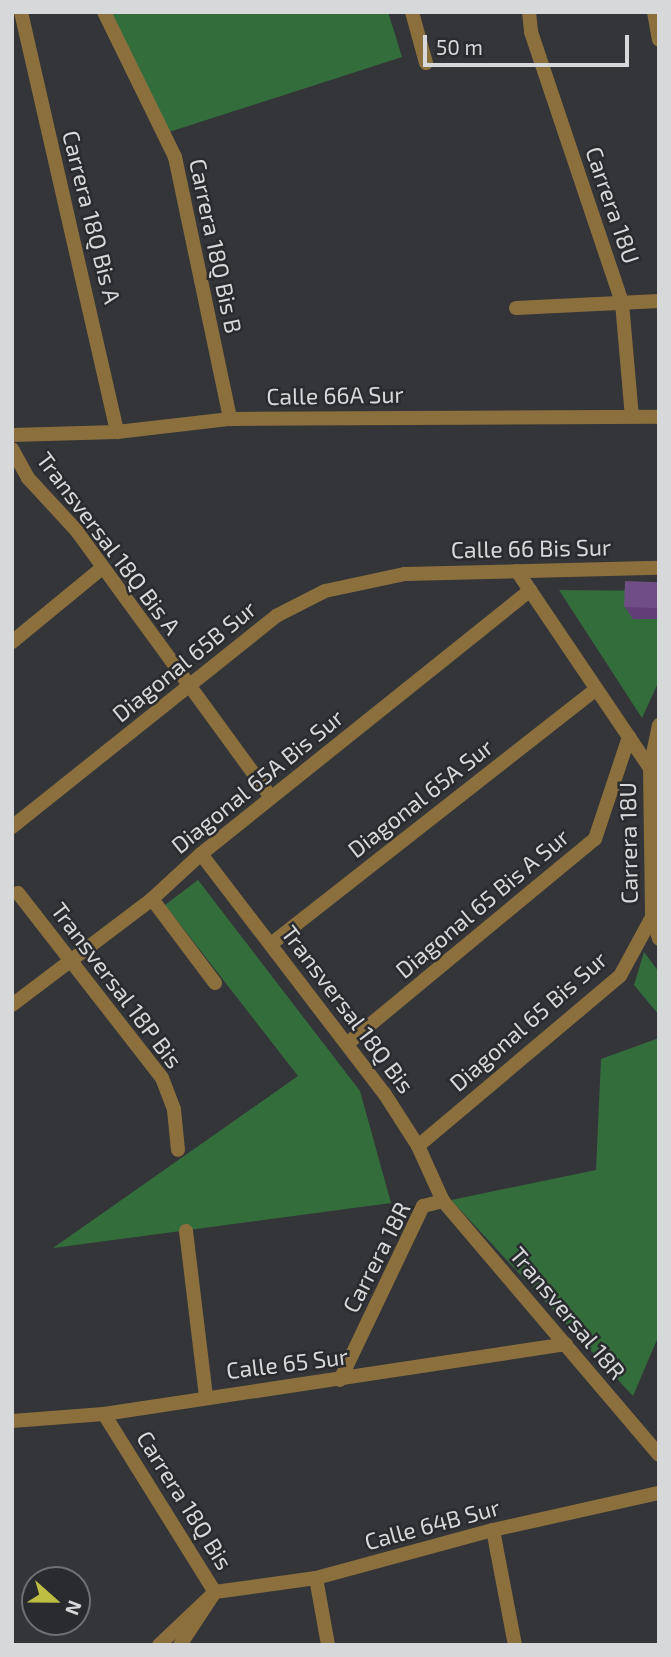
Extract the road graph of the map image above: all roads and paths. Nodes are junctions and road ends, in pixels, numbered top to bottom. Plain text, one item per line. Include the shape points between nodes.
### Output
1 (22, 12) edge
2 (104, 12) edge
3 (412, 12) edge
4 (529, 12) edge
5 (654, 12) edge
6 (659, 40) edge
7 (426, 63) dead end
8 (659, 301) edge
9 (622, 303) junction
10 (516, 308) dead end
11 (632, 417) junction
12 (659, 417) edge
13 (230, 419) junction
14 (117, 432) junction
15 (12, 435) edge
16 (12, 450) edge
17 (659, 568) edge
18 (101, 569) junction
19 (517, 571) junction
20 (405, 574) joint
21 (530, 590) junction
22 (12, 642) edge
23 (187, 687) junction
24 (596, 689) junction
25 (659, 725) edge
26 (629, 737) junction
27 (650, 768) junction
28 (271, 797) junction
29 (12, 827) edge
30 (201, 854) junction
31 (18, 893) dead end
32 (152, 899) junction
33 (652, 917) junction
34 (659, 939) edge
35 (271, 944) junction
36 (69, 959) junction
37 (215, 983) dead end
38 (12, 1004) edge
39 (348, 1043) junction
40 (418, 1146) junction
41 (178, 1150) dead end
42 (443, 1201) junction
43 (186, 1231) dead end
44 (566, 1344) junction
45 (340, 1380) junction
46 (206, 1397) junction
47 (104, 1414) junction
48 (12, 1421) edge
49 (659, 1455) edge
50 (659, 1493) edge
51 (494, 1530) junction
52 (316, 1578) junction
53 (215, 1592) junction
54 (159, 1645) edge
55 (180, 1645) edge
56 (328, 1645) edge
57 (515, 1645) edge

1 - 14 street, Carrera 18Q Bis A
2 - 13 street, Carrera 18Q Bis B via 175,157
3 - 7 street
4 - 9 street, Carrera 18U via 531,32
5 - 6 street
8 - 9 street
9 - 10 street
9 - 11 street, Carrera 18U
11 - 12 street, Calle 66A Sur
11 - 13 street, Calle 66A Sur
13 - 14 street, Calle 66A Sur
14 - 15 street, Calle 66A Sur
16 - 18 street, Transversal 18Q Bis A via 28,478 76,530
17 - 19 street, Calle 66 Bis Sur
18 - 22 street
18 - 23 street, Transversal 18Q Bis A
19 - 20 street, Calle 66 Bis Sur
19 - 21 street
20 - 23 street, Diagonal 65B Sur via 351,582 299,602
21 - 24 street
21 - 28 street, Diagonal 65A Bis Sur
23 - 28 street, Transversal 18Q Bis A
23 - 29 street, Diagonal 65B Sur
24 - 26 street
24 - 35 street, Diagonal 65A Sur
25 - 27 street
26 - 27 street
26 - 39 street, Diagonal 65 Bis A Sur via 595,839
27 - 33 street, Carrera 18U
28 - 30 street, Diagonal 65A Bis Sur
30 - 32 street, Diagonal 65A Bis Sur
30 - 35 street, Transversal 18Q Bis
31 - 36 street, Transversal 18P Bis
32 - 36 street, Diagonal 65A Bis Sur
32 - 37 street
33 - 34 street
33 - 40 street, Diagonal 65 Bis Sur via 620,976
35 - 39 street, Transversal 18Q Bis
36 - 38 street, Diagonal 65A Bis Sur
36 - 41 street, Transversal 18P Bis via 162,1078 174,1110
39 - 40 street, Transversal 18Q Bis
40 - 42 street, Transversal 18Q Bis
42 - 44 street, Transversal 18R
42 - 45 street, Carrera 18R via 423,1206
43 - 46 street
44 - 45 street, Calle 65 Sur
44 - 49 street, Transversal 18R
45 - 46 street, Calle 65 Sur
46 - 47 street, Calle 65 Sur
47 - 48 street, Calle 65 Sur
47 - 53 street, Carrera 18Q Bis
50 - 51 street, Calle 64B Sur
51 - 52 street, Calle 64B Sur
51 - 57 street
52 - 53 street, Calle 64B Sur
52 - 56 street
53 - 54 street
53 - 55 street, Carrera 18Q Bis

